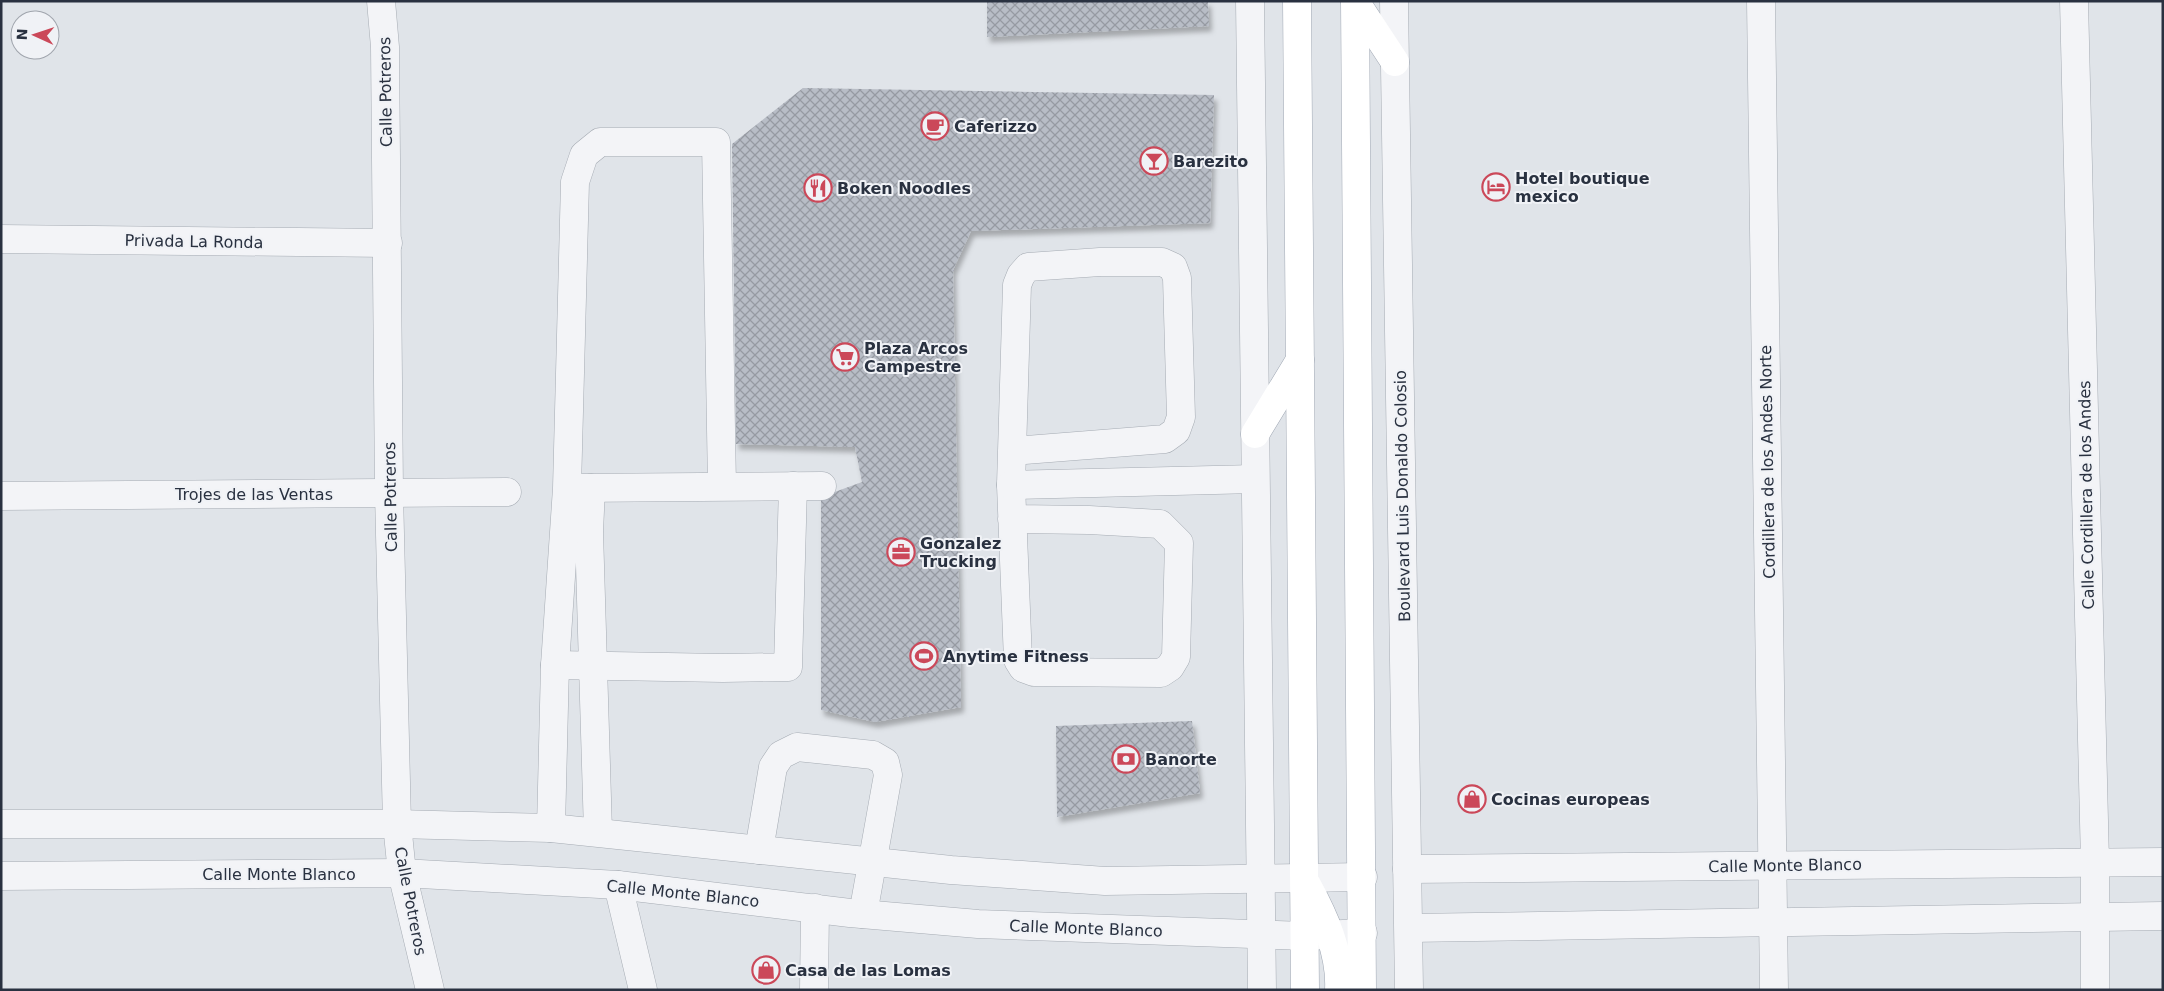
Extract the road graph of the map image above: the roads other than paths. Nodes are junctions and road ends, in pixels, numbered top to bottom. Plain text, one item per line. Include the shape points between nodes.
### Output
1 (381, 1) edge
2 (1250, 1) edge
3 (1297, 1) edge
4 (1355, 1) edge
5 (1394, 1) edge
6 (1761, 1) edge
7 (2074, 1) edge
8 (1395, 62) junction
9 (1, 239) edge
10 (388, 243) junction
11 (1300, 360) junction
12 (1255, 434) junction
13 (1012, 451) junction
14 (1255, 479) junction
15 (1012, 485) junction
16 (722, 486) junction
17 (793, 486) junction
18 (822, 486) dead end
19 (579, 488) junction
20 (507, 492) dead end
21 (389, 493) junction
22 (1, 496) edge
23 (1012, 519) junction
24 (555, 664) junction
25 (594, 666) junction
26 (1, 824) edge
27 (397, 824) junction
28 (551, 828) junction
29 (598, 832) junction
30 (759, 850) junction
31 (872, 861) junction
32 (2095, 862) junction
33 (2163, 862) edge
34 (1772, 866) junction
35 (1407, 869) junction
36 (402, 873) junction
37 (1, 876) edge
38 (1362, 877) junction
39 (1304, 879) junction
40 (1259, 880) junction
41 (618, 885) junction
42 (815, 908) junction
43 (863, 914) junction
44 (2094, 916) junction
45 (2163, 916) edge
46 (1773, 923) junction
47 (1409, 928) junction
48 (1363, 933) junction
49 (1261, 934) junction
50 (1317, 936) junction
51 (430, 990) edge
52 (643, 990) edge
53 (814, 990) edge
54 (1262, 990) edge
55 (1305, 990) edge
56 (1339, 990) edge
57 (1362, 990) edge
58 (1409, 990) edge
59 (1774, 990) edge
60 (2095, 990) edge

1 - 10 street, Calle Potreros via 385,47
2 - 12 street
3 - 11 main road
4 - 8 main road
4 - 38 main road
5 - 8 street, Boulevard Luis Donaldo Colosio
6 - 34 street, Cordillera de los Andes Norte
7 - 32 street, Calle Cordillera de los Andes
8 - 35 street, Boulevard Luis Donaldo Colosio
9 - 10 street, Privada La Ronda
10 - 21 street, Calle Potreros
11 - 12 main road
11 - 39 main road
12 - 14 street
13 - 13 street via 1017,285 1021,275 1028,267 1100,262 1162,262 1173,267 1177,278 1181,417 1176,431 1165,439
13 - 15 street
14 - 15 street
14 - 40 street
15 - 23 street
16 - 17 street
16 - 19 street
16 - 19 street via 716,142 600,142 584,155 575,182
17 - 18 street
17 - 25 street via 788,667
19 - 24 street
19 - 25 street via 588,532
20 - 21 street, Trojes de las Ventas
21 - 22 street, Trojes de las Ventas
21 - 27 street, Calle Potreros
23 - 23 street via 1018,660 1023,668 1034,672 1161,674 1170,667 1176,657 1179,542 1171,532 1160,524
24 - 25 street
24 - 28 street
25 - 29 street
26 - 27 street
27 - 28 street
27 - 36 street, Calle Potreros
28 - 29 street
29 - 30 street
30 - 31 street
30 - 31 street via 773,767 781,754 797,747 873,755 885,762 888,774
31 - 40 street via 1105,881
31 - 43 street
32 - 33 street, Calle Monte Blanco
32 - 34 street, Calle Monte Blanco
32 - 44 street, Calle Cordillera de los Andes
34 - 35 street, Calle Monte Blanco
34 - 46 street, Cordillera de los Andes Norte
35 - 47 street, Boulevard Luis Donaldo Colosio
36 - 37 street, Calle Monte Blanco
36 - 41 street, Calle Monte Blanco
36 - 51 street, Calle Potreros
38 - 39 street
38 - 48 main road
39 - 40 street
39 - 50 main road
40 - 49 street
41 - 42 street, Calle Monte Blanco
41 - 52 street
42 - 43 street, Calle Monte Blanco
42 - 53 street
43 - 49 street, Calle Monte Blanco via 978,924
44 - 45 street
44 - 46 street
44 - 60 street, Calle Cordillera de los Andes
46 - 47 street
46 - 59 street, Cordillera de los Andes Norte
47 - 58 street, Boulevard Luis Donaldo Colosio
48 - 50 street, Calle Monte Blanco
48 - 57 main road
49 - 50 street, Calle Monte Blanco
49 - 54 street
50 - 55 main road
50 - 56 main road via 1332,944

